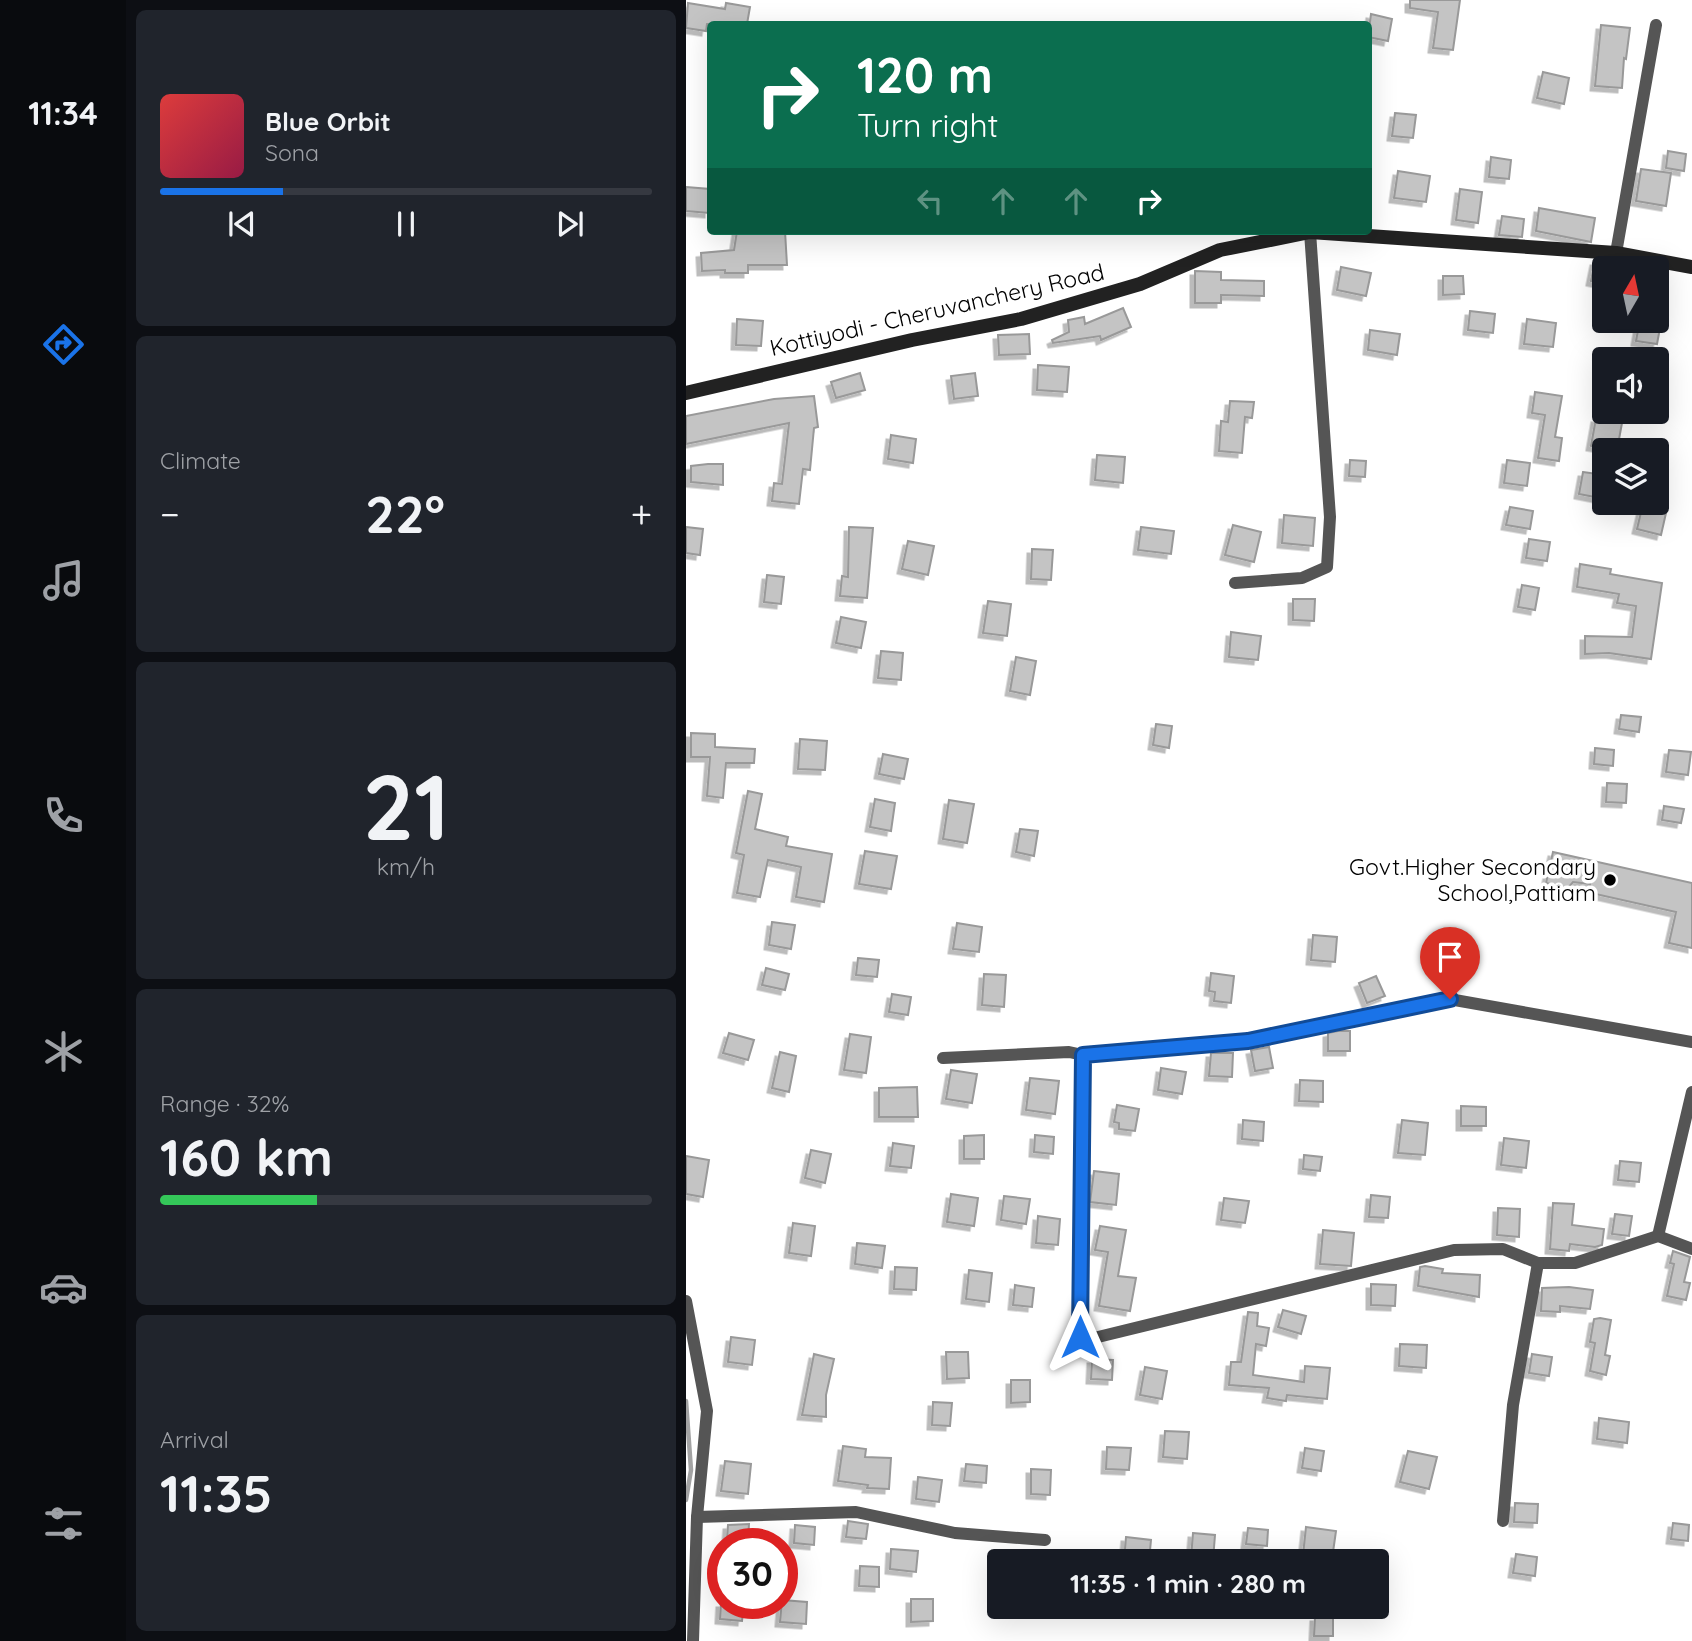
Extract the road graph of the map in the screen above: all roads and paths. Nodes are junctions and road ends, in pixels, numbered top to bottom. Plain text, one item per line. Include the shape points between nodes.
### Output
1 (1656, 25) dead end
2 (1295, 235) edge
3 (1310, 235) edge
4 (1354, 235) edge
5 (1616, 253) junction
6 (1692, 267) edge
7 (686, 393) edge
8 (1235, 583) dead end
9 (1692, 1042) edge
10 (1083, 1055) junction
11 (943, 1058) dead end
12 (1692, 1092) edge
13 (1658, 1236) junction
14 (1692, 1249) edge
15 (1538, 1263) junction
16 (686, 1301) edge
17 (696, 1517) junction
18 (1503, 1521) dead end
19 (1045, 1541) dead end
20 (693, 1641) edge

1 - 5 street
2 - 7 main road, Kottiyodi - Cheruvanchery Road via 1220,250 1140,285 1021,319
3 - 8 street via 1330,517 1327,567 1302,578
4 - 5 main road, Kottiyodi - Cheruvanchery Road
5 - 6 main road, Kottiyodi - Cheruvanchery Road
9 - 10 street via 1450,999 1248,1041
10 - 11 street
10 - 15 street via 1080,1337 1454,1250 1503,1249
12 - 13 street
13 - 14 street
13 - 15 street via 1575,1263
15 - 18 street via 1513,1405
16 - 17 street via 706,1411
17 - 19 street via 856,1512 955,1533
17 - 20 street

